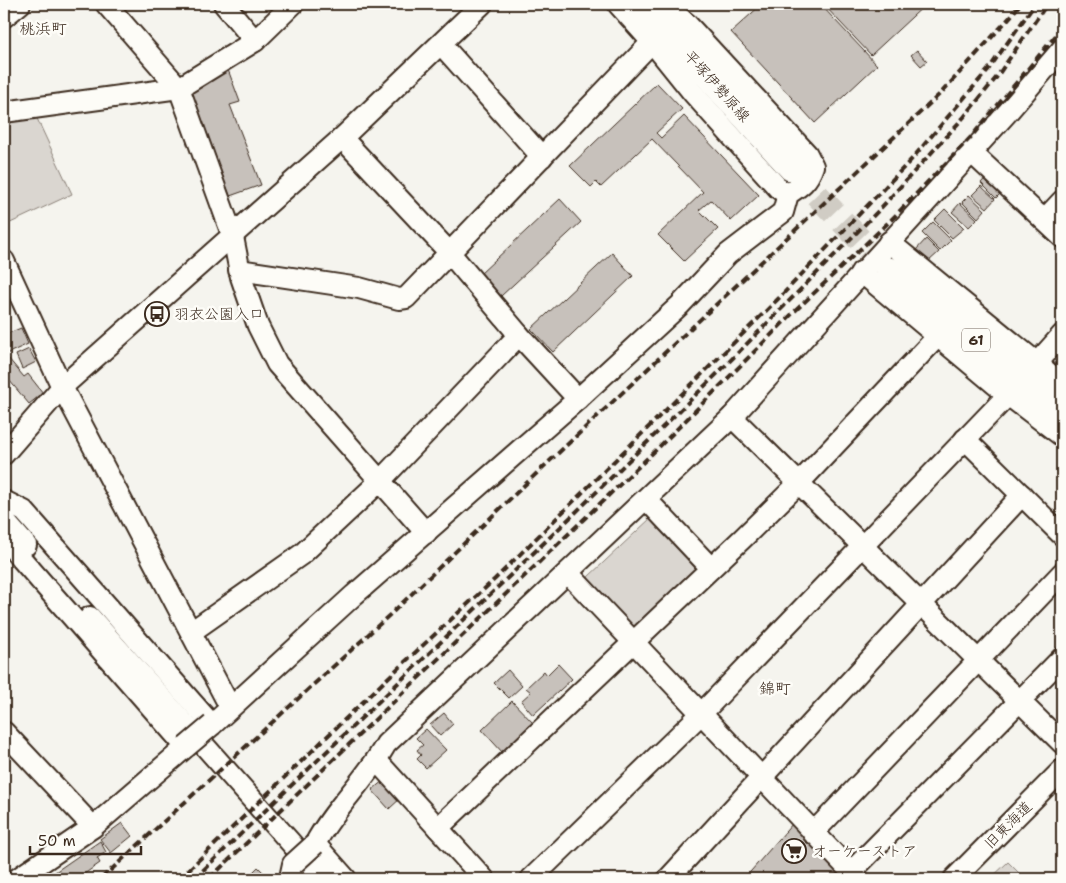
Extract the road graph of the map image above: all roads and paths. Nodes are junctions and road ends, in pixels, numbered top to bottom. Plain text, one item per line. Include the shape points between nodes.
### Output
1 (20, 4) edge
2 (106, 4) edge
3 (224, 4) edge
4 (293, 4) edge
5 (482, 4) edge
6 (618, 4) edge
7 (642, 4) edge
8 (664, 4) edge
9 (4, 17) edge
10 (255, 41) junction
11 (652, 42) junction
12 (441, 44) junction
13 (1062, 49) edge
14 (179, 88) junction
15 (4, 112) edge
16 (342, 138) junction
17 (971, 152) junction
18 (542, 157) junction
19 (791, 168) tunnel mouth
20 (788, 194) junction
21 (1062, 201) edge
22 (1044, 220) junction
23 (233, 237) junction
24 (1062, 237) edge
25 (888, 242) junction
26 (449, 252) junction
27 (4, 263) edge
28 (239, 270) junction
29 (889, 270) tunnel mouth
30 (861, 272) junction
31 (519, 335) junction
32 (1062, 335) edge
33 (937, 337) junction
34 (1037, 362) junction
35 (1062, 385) edge
36 (62, 388) junction
37 (1008, 395) junction
38 (578, 399) junction
39 (1062, 411) edge
40 (732, 417) junction
41 (1062, 436) edge
42 (965, 439) junction
43 (4, 454) edge
44 (379, 482) junction
45 (799, 483) junction
46 (1022, 495) junction
47 (646, 499) junction
48 (4, 501) edge
49 (4, 520) edge
50 (426, 533) junction
51 (1062, 535) edge
52 (4, 539) edge
53 (863, 546) junction
54 (710, 568) junction
55 (568, 573) junction
56 (1062, 573) edge
57 (922, 604) junction
58 (191, 632) junction
59 (633, 642) junction
60 (1062, 658) edge
61 (979, 660) junction
62 (1020, 701) junction
63 (230, 707) junction
64 (701, 714) junction
65 (212, 725) junction
66 (4, 732) edge
67 (1062, 743) edge
68 (186, 748) junction
69 (377, 761) junction
70 (1062, 770) edge
71 (761, 778) junction
72 (93, 827) junction
73 (438, 828) junction
74 (813, 833) junction
75 (315, 844) junction
76 (294, 872) edge
77 (854, 876) edge
78 (17, 879) edge
79 (323, 879) edge
80 (346, 879) edge
81 (484, 879) edge
82 (531, 879) edge
83 (668, 879) edge
84 (954, 879) edge

1 - 9 street
2 - 14 street
3 - 10 street
4 - 10 street
5 - 12 street
6 - 11 street
7 - 19 main road, 平塚伊勢原線
8 - 20 street via 686,23 807,154 812,166 810,175 805,184
10 - 14 street
11 - 18 street
11 - 20 street via 693,93 779,189
12 - 16 street
12 - 18 street
13 - 17 street
14 - 15 street
14 - 23 street
16 - 23 street
16 - 26 street
17 - 22 street
17 - 25 street
18 - 26 street
20 - 38 street via 784,212 728,254 680,305
21 - 22 street
22 - 24 street
23 - 28 street
23 - 36 street
25 - 30 street
25 - 34 street
26 - 28 street via 406,298 399,299 359,288
26 - 31 street
27 - 36 street
28 - 44 street via 258,326 277,364
29 - 39 main road, 61
30 - 33 street
30 - 40 street
31 - 38 street
31 - 44 street
32 - 34 street
33 - 37 street
33 - 45 street
34 - 35 street
36 - 43 street
36 - 58 street
37 - 41 street
37 - 42 street
38 - 50 street
40 - 45 street
40 - 47 street
42 - 46 street
42 - 53 street
44 - 50 street
44 - 58 street via 302,554
45 - 53 street
45 - 54 street
46 - 51 street
46 - 57 street
47 - 54 street
47 - 55 street
48 - 65 street via 24,511
49 - 79 street
50 - 63 street
52 - 68 street
53 - 57 street
53 - 64 street
54 - 59 street
55 - 59 street
55 - 69 street via 386,744
56 - 61 street
57 - 61 street
57 - 71 street
58 - 63 street
59 - 64 street
59 - 73 street
60 - 62 street
61 - 62 street
61 - 74 street
62 - 67 street
62 - 77 street
63 - 65 street
64 - 71 street
64 - 82 street
65 - 68 street, bridge
66 - 72 street
68 - 72 street
69 - 73 street
69 - 75 street via 326,825
70 - 84 street, 旧東海道
71 - 74 street
71 - 83 street
72 - 78 street
73 - 81 street
74 - 77 street
75 - 76 street, bridge
75 - 80 street

